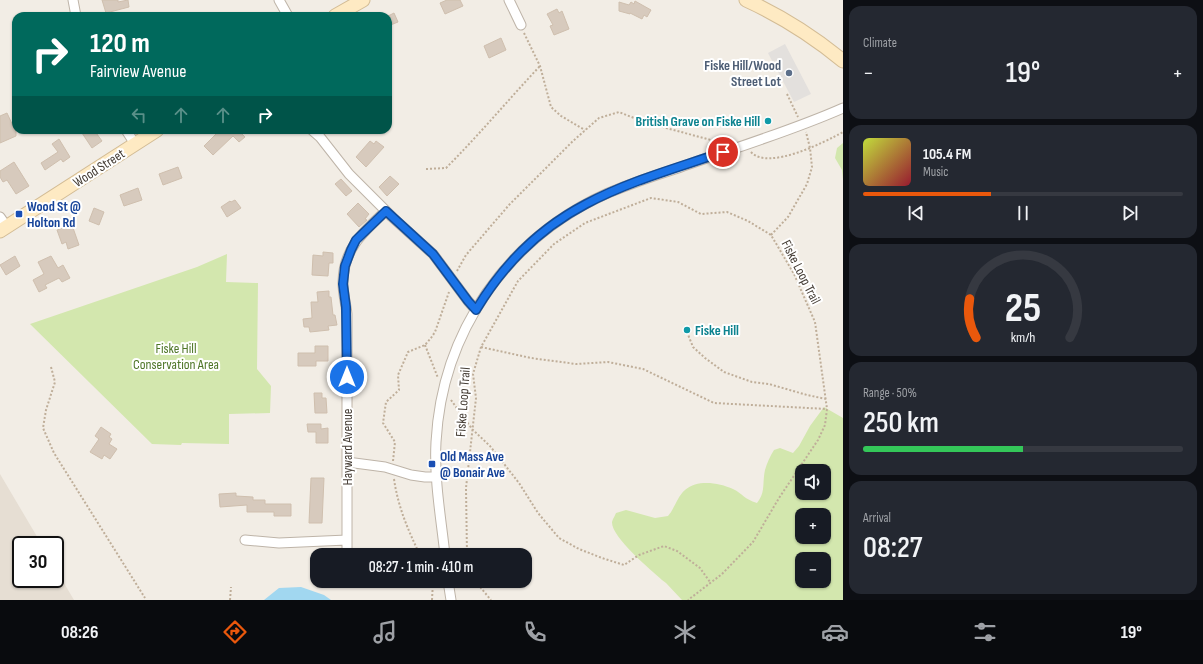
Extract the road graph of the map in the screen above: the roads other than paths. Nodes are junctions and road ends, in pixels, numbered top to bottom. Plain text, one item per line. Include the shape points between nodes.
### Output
1 (72, 0) edge
2 (279, 0) edge
3 (363, 0) edge
4 (509, 0) edge
5 (746, 0) edge
6 (75, 12) edge
7 (286, 12) edge
8 (341, 12) edge
9 (520, 25) road end
10 (843, 61) edge
11 (843, 108) edge
12 (129, 134) edge
13 (151, 134) edge
14 (317, 134) edge
15 (135, 144) junction
16 (386, 211) junction
17 (2, 225) edge
18 (476, 310) junction
19 (347, 462) junction
20 (436, 477) junction
21 (245, 540) dead end
22 (347, 540) junction
23 (347, 548) edge
24 (444, 548) edge
25 (449, 588) edge
26 (451, 600) edge

1 - 6 street
2 - 7 street
3 - 8 street
4 - 9 street
5 - 10 street via 798,28
11 - 18 street via 634,183 583,205 549,228 521,252 500,275
12 - 15 street
13 - 15 street, Wood Street
14 - 16 street via 346,171
15 - 17 street, Wood Street
16 - 18 street via 433,254
16 - 19 street, Hayward Avenue via 354,243 343,277 346,307
18 - 20 street via 459,343 445,382 436,434
19 - 20 street via 385,467 410,475
19 - 22 street, Hayward Avenue
20 - 24 street
21 - 22 street via 279,543
22 - 23 street, Hayward Avenue
25 - 26 street

